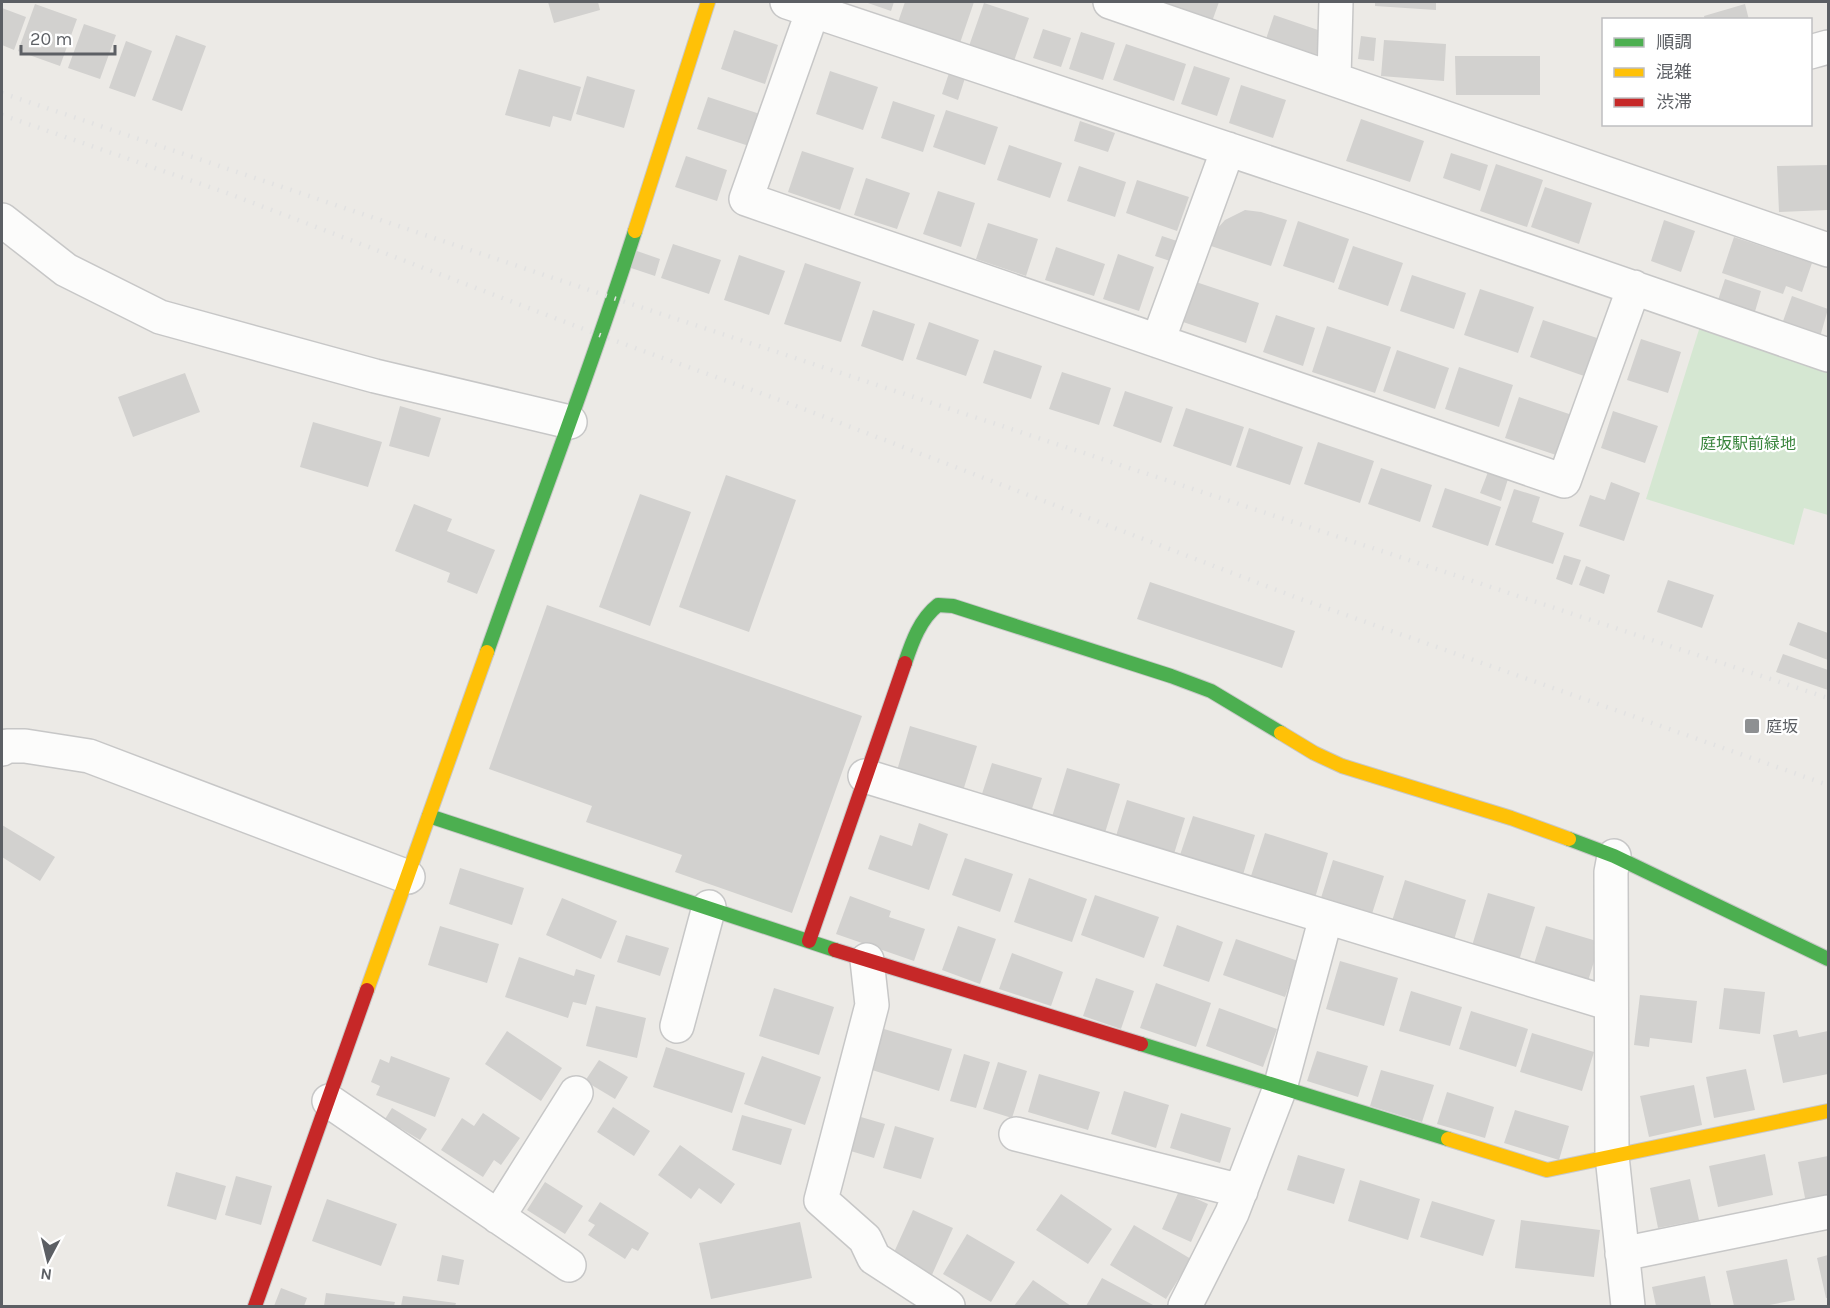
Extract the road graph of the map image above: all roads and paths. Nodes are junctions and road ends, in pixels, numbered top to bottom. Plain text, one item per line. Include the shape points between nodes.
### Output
1 (708, 2) edge
2 (1110, 2) edge
3 (1336, 2) edge
4 (800, 6) edge
5 (1828, 47) edge
6 (1812, 51) edge
7 (1334, 78) junction
8 (1228, 149) junction
9 (2, 220) edge
10 (1828, 250) edge
11 (1634, 287) junction
12 (1158, 341) junction
13 (1828, 355) edge
14 (570, 422) junction
15 (2, 749) edge
16 (865, 776) junction
17 (429, 816) junction
18 (1614, 856) junction
19 (408, 877) junction
20 (710, 907) junction
21 (1326, 917) junction
22 (809, 940) junction
23 (1828, 959) edge
24 (867, 960) junction
25 (1611, 1004) junction
26 (676, 1026) dead end
27 (1280, 1088) junction
28 (576, 1094) dead end
29 (329, 1101) junction
30 (1828, 1111) edge
31 (1016, 1134) dead end
32 (1612, 1156) junction
33 (1241, 1191) junction
34 (1828, 1212) edge
35 (498, 1217) junction
36 (1622, 1254) junction
37 (569, 1265) dead end
38 (255, 1306) edge
39 (948, 1306) edge
40 (1185, 1306) edge
41 (1628, 1306) edge

1 - 14 street via 602,336
2 - 7 street
3 - 7 street
4 - 8 street
4 - 12 street via 746,199
5 - 6 street
7 - 10 street
8 - 11 street
8 - 12 street
9 - 14 street via 66,270 160,317 375,376
11 - 12 street via 1564,481
11 - 13 street
14 - 17 street
15 - 19 street via 25,746 90,756
16 - 18 street via 917,631 938,605 953,606 1211,691 1342,766 1510,818
16 - 21 street
16 - 22 street
17 - 19 street
17 - 20 street
18 - 23 street
18 - 25 street
19 - 29 street
20 - 22 street
20 - 26 street
21 - 25 street
21 - 27 street
22 - 24 street
24 - 27 street
24 - 39 street via 872,1005 820,1200 865,1239 874,1258
25 - 32 street
27 - 32 street via 1546,1170
27 - 33 street
28 - 35 street
29 - 35 street
29 - 38 street
30 - 32 street
31 - 33 street
32 - 36 street
33 - 40 street
34 - 36 street
35 - 37 street
36 - 41 street

